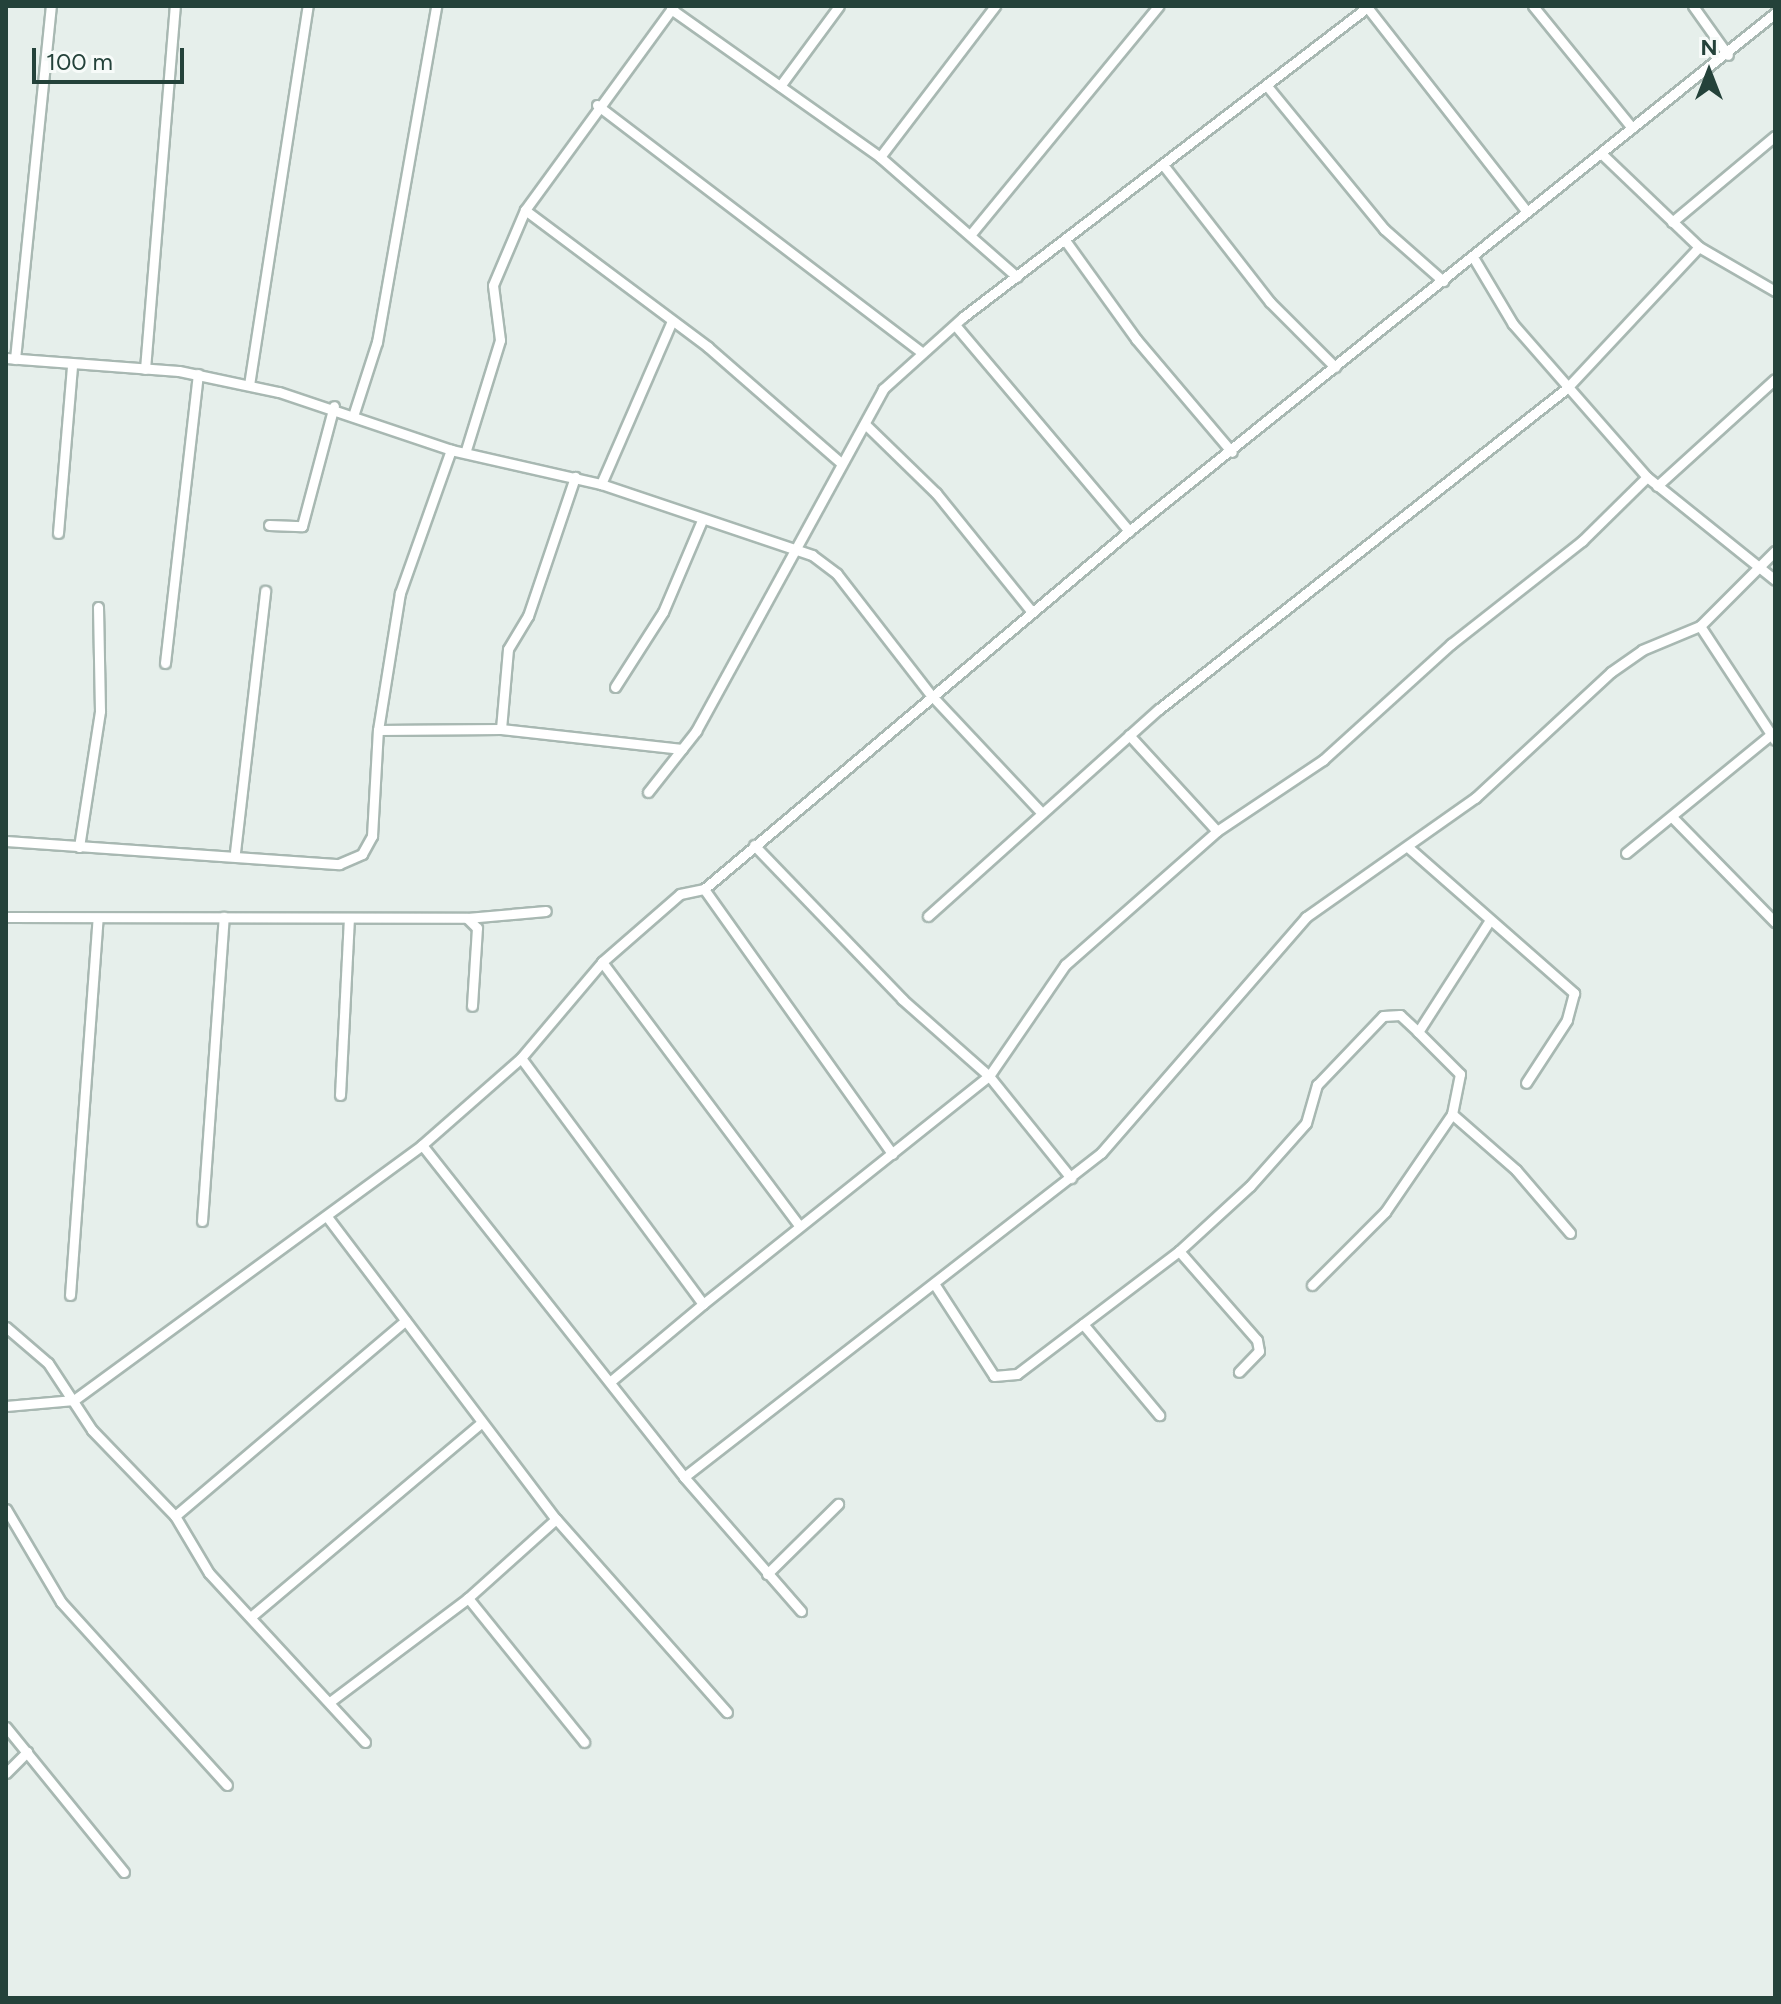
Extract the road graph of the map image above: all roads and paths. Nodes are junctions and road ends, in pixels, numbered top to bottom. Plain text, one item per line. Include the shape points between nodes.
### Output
1 (51, 6) edge
2 (175, 6) edge
3 (308, 6) edge
4 (436, 6) edge
5 (839, 6) edge
6 (995, 6) edge
7 (1158, 6) edge
8 (1533, 6) edge
9 (1693, 6) edge
10 (1368, 7) edge
11 (672, 8) edge
12 (1775, 13) edge
13 (1728, 55) junction
14 (780, 86) junction
15 (1267, 86) junction
16 (597, 105) junction
17 (1632, 128) junction
18 (1775, 136) edge
19 (1602, 154) junction
20 (880, 157) junction
21 (1164, 166) junction
22 (525, 210) junction
23 (1527, 212) junction
24 (1672, 222) junction
25 (971, 234) junction
26 (1067, 243) junction
27 (1699, 247) junction
28 (1473, 257) junction
29 (1017, 277) junction
30 (1443, 281) junction
31 (1775, 291) edge
32 (671, 323) junction
33 (955, 325) junction
34 (921, 352) junction
35 (11, 358) edge
36 (72, 367) junction
37 (1335, 367) junction
38 (145, 369) junction
39 (198, 374) junction
40 (1775, 379) edge
41 (249, 385) junction
42 (1567, 388) junction
43 (334, 406) junction
44 (354, 413) junction
45 (865, 424) junction
46 (451, 450) junction
47 (466, 450) junction
48 (1232, 452) junction
49 (841, 463) junction
50 (575, 477) junction
51 (1647, 477) junction
52 (601, 484) junction
53 (1657, 486) junction
54 (702, 520) junction
55 (269, 525) dead end
56 (1129, 531) junction
57 (58, 533) dead end
58 (794, 550) junction
59 (1775, 551) edge
60 (1759, 565) junction
61 (1775, 580) edge
62 (265, 591) dead end
63 (98, 607) dead end
64 (1032, 612) junction
65 (1700, 626) junction
66 (165, 663) dead end
67 (615, 687) dead end
68 (931, 695) junction
69 (501, 729) junction
70 (378, 730) junction
71 (1129, 735) junction
72 (1772, 737) edge
73 (682, 749) junction
74 (648, 792) dead end
75 (1041, 812) junction
76 (1673, 818) junction
77 (1217, 831) junction
78 (6, 841) edge
79 (754, 845) junction
80 (79, 847) junction
81 (1409, 848) junction
82 (235, 852) junction
83 (1626, 853) dead end
84 (704, 889) junction
85 (546, 911) dead end
86 (928, 916) dead end
87 (6, 917) edge
88 (224, 917) junction
89 (98, 918) junction
90 (467, 918) junction
91 (349, 919) junction
92 (1775, 922) edge
93 (1488, 923) junction
94 (602, 962) junction
95 (472, 1006) dead end
96 (1418, 1032) junction
97 (521, 1058) junction
98 (989, 1076) junction
99 (1526, 1083) dead end
100 (340, 1095) dead end
101 (1452, 1114) junction
102 (422, 1145) junction
103 (892, 1154) junction
104 (1071, 1178) junction
105 (328, 1218) junction
106 (202, 1221) dead end
107 (798, 1224) junction
108 (1570, 1233) dead end
109 (1179, 1251) junction
110 (935, 1285) junction
111 (1312, 1285) dead end
112 (70, 1295) dead end
113 (703, 1304) junction
114 (405, 1321) junction
115 (1083, 1324) junction
116 (6, 1327) edge
117 (1239, 1372) dead end
118 (611, 1381) junction
119 (74, 1400) junction
120 (6, 1406) edge
121 (1159, 1415) dead end
122 (482, 1422) junction
123 (684, 1477) junction
124 (838, 1504) dead end
125 (6, 1509) edge
126 (175, 1516) junction
127 (556, 1519) junction
128 (767, 1574) junction
129 (468, 1598) junction
130 (801, 1611) dead end
131 (253, 1615) junction
132 (331, 1701) junction
133 (727, 1712) dead end
134 (6, 1727) edge
135 (365, 1742) dead end
136 (584, 1742) dead end
137 (27, 1752) junction
138 (6, 1773) edge
139 (227, 1785) dead end
140 (124, 1872) dead end

1 - 35 street
2 - 38 street
3 - 41 street
4 - 44 street via 392,223 377,342
5 - 14 street
6 - 20 street
7 - 25 street
8 - 17 street
9 - 13 street
10 - 15 street
10 - 23 street
11 - 14 street
11 - 16 street
12 - 13 street
13 - 17 street
14 - 20 street
15 - 21 street
15 - 30 street via 1374,218
16 - 22 street
16 - 34 street
17 - 19 street
18 - 24 street
19 - 23 street
19 - 24 street
20 - 25 street
21 - 26 street
21 - 37 street via 1270,302
22 - 32 street
22 - 47 street via 493,285 500,340
23 - 28 street
24 - 27 street
25 - 29 street
26 - 29 street
26 - 48 street via 1136,339
27 - 31 street
27 - 42 street
28 - 30 street
28 - 42 street via 1513,324
29 - 33 street
30 - 37 street
32 - 49 street
32 - 52 street
33 - 34 street
33 - 56 street
34 - 45 street via 883,389
35 - 36 street
36 - 38 street
36 - 57 street
37 - 48 street
38 - 39 street
39 - 41 street
39 - 66 street
40 - 53 street
41 - 43 street
42 - 51 street
42 - 71 street
43 - 44 street
43 - 55 street via 302,526
44 - 46 street
45 - 49 street
45 - 64 street via 936,493
46 - 47 street
46 - 70 street via 400,593
47 - 50 street
48 - 56 street
49 - 58 street
50 - 52 street
50 - 69 street via 528,616 508,649
51 - 53 street
51 - 77 street via 1582,541 1451,644 1323,760
52 - 54 street
53 - 60 street
54 - 58 street
54 - 67 street via 663,612
56 - 64 street
58 - 68 street via 827,564
58 - 73 street
59 - 60 street
60 - 61 street
60 - 65 street
62 - 82 street
63 - 80 street via 100,711
64 - 68 street
65 - 72 street
65 - 81 street via 1642,650 1611,672
68 - 75 street
68 - 79 street
69 - 70 street
69 - 73 street via 658,741
70 - 82 street via 372,836 362,854 339,864
71 - 75 street
71 - 77 street
72 - 76 street
73 - 74 street
75 - 86 street
76 - 83 street
76 - 92 street
77 - 98 street via 1065,965
78 - 80 street
79 - 84 street
79 - 98 street via 902,999
80 - 82 street
81 - 93 street
81 - 104 street via 1306,917 1250,988
84 - 94 street via 680,894
84 - 103 street
85 - 90 street
87 - 89 street
88 - 89 street
88 - 91 street
88 - 106 street
89 - 112 street
90 - 91 street
90 - 95 street via 477,928
91 - 100 street
93 - 96 street
93 - 99 street via 1574,993 1567,1020
94 - 97 street
94 - 107 street
96 - 101 street via 1460,1074
96 - 109 street via 1400,1015 1383,1016 1317,1085 1306,1123
97 - 102 street
97 - 113 street
98 - 103 street
98 - 104 street
101 - 108 street via 1516,1170
101 - 111 street via 1385,1212
102 - 105 street
102 - 118 street
103 - 107 street
104 - 110 street
105 - 114 street
105 - 119 street
107 - 113 street
109 - 115 street
109 - 117 street via 1257,1340 1259,1351
110 - 115 street via 994,1376 1004,1380
110 - 123 street
113 - 118 street
114 - 122 street
114 - 126 street
115 - 121 street
116 - 119 street via 48,1363
118 - 123 street
119 - 120 street
119 - 126 street
122 - 127 street
122 - 131 street
123 - 128 street
124 - 128 street
125 - 139 street via 61,1602
126 - 131 street via 209,1573
127 - 129 street
127 - 133 street
128 - 130 street
129 - 132 street
129 - 136 street
131 - 132 street
132 - 135 street
134 - 137 street
137 - 138 street
137 - 140 street

